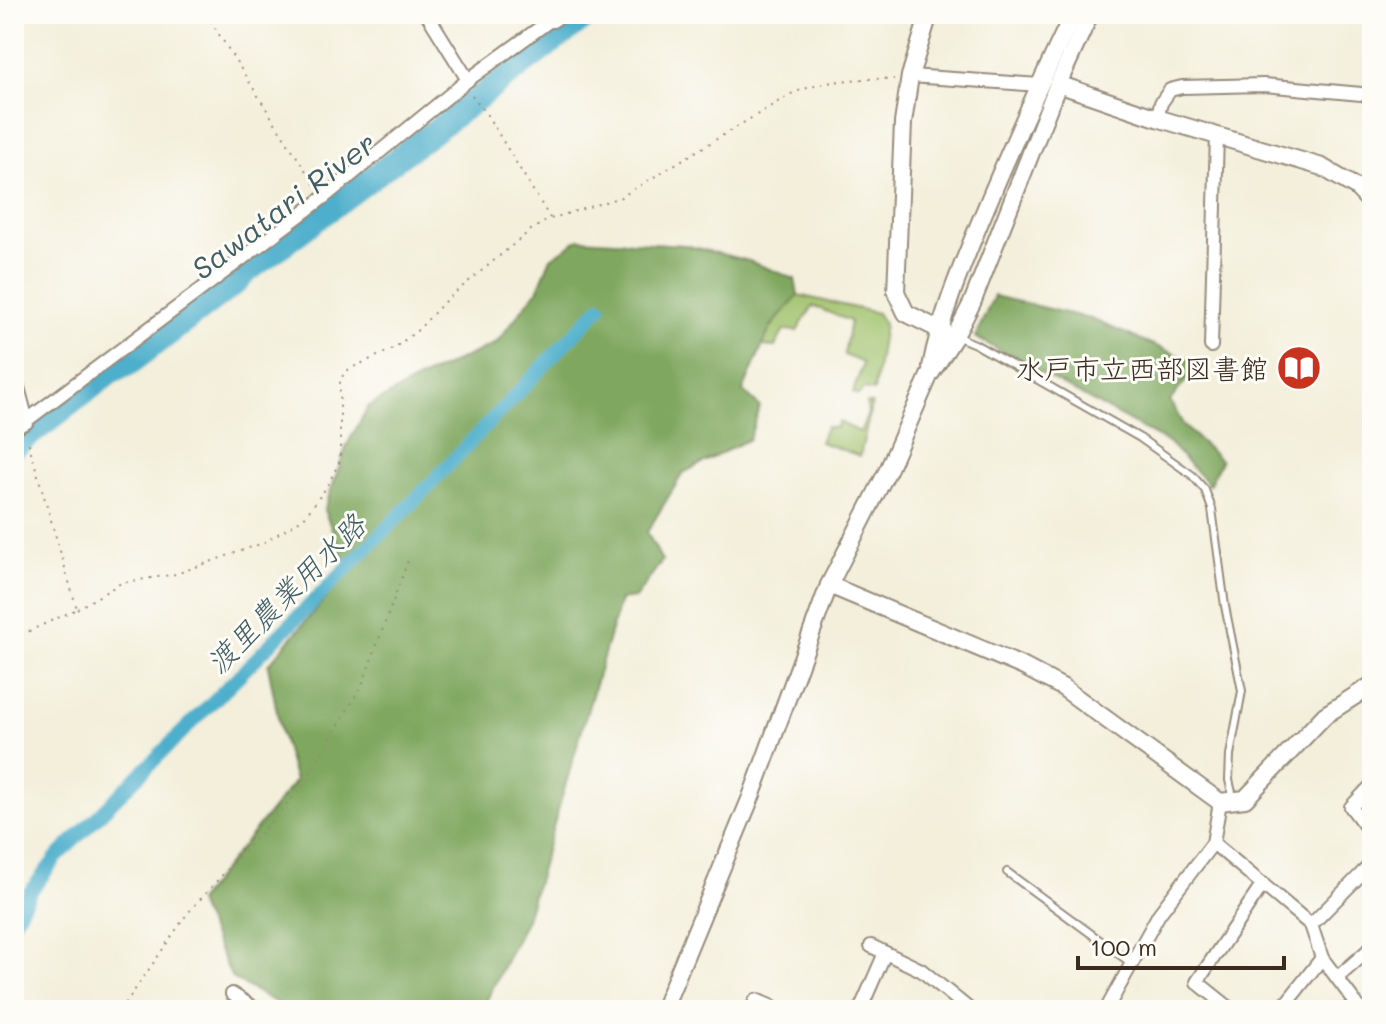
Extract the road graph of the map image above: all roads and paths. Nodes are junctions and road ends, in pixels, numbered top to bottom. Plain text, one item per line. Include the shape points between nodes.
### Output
1 (206, 14) edge
2 (427, 14) edge
3 (929, 14) edge
4 (1073, 14) edge
5 (1090, 14) edge
6 (556, 16) edge
7 (909, 79) junction
8 (468, 80) junction
9 (1058, 84) junction
10 (1040, 85) junction
11 (1372, 95) edge
12 (473, 96) dead end
13 (1157, 118) junction
14 (1217, 135) junction
15 (323, 198) junction
16 (1372, 204) edge
17 (550, 219) junction
18 (938, 329) junction
19 (955, 336) junction
20 (1211, 346) dead end
21 (929, 376) junction
22 (14, 380) edge
23 (20, 426) edge
24 (28, 441) dead end
25 (409, 558) dead end
26 (829, 585) junction
27 (77, 609) junction
28 (14, 638) edge
29 (1371, 688) edge
30 (1372, 785) edge
31 (1227, 802) junction
32 (1372, 835) edge
33 (1213, 843) junction
34 (1372, 863) edge
35 (1007, 872) dead end
36 (1263, 884) junction
37 (1311, 925) junction
38 (871, 946) dead end
39 (1372, 947) edge
40 (885, 953) junction
41 (1322, 958) junction
42 (1131, 963) junction
43 (1338, 977) junction
44 (232, 994) dead end
45 (121, 1010) edge
46 (257, 1010) edge
47 (663, 1010) edge
48 (751, 1010) edge
49 (780, 1010) edge
50 (860, 1010) edge
51 (970, 1010) edge
52 (1106, 1010) edge
53 (1232, 1010) edge
54 (1281, 1010) edge
55 (1361, 1010) edge

1 - 15 path
2 - 8 street
3 - 7 street
4 - 10 street
5 - 9 street
6 - 8 street
7 - 10 street
7 - 17 path via 843,79 813,85 621,197
7 - 18 street via 896,292 906,313
8 - 15 street
9 - 13 street
9 - 19 street
10 - 18 street
11 - 13 street via 1264,85 1182,87 1170,90
12 - 17 path
13 - 14 street
14 - 16 street via 1322,167
14 - 20 street
15 - 23 street
17 - 27 path via 489,263 393,349 349,369 340,379 340,461 304,518 263,543 176,574 121,583
18 - 19 street
18 - 21 street
19 - 21 street
19 - 31 lane via 1140,438 1205,490 1242,691
21 - 26 street
22 - 23 street
24 - 27 path
25 - 45 path via 362,685 302,787 187,914
26 - 31 street via 1062,687
26 - 47 street via 751,797
27 - 28 path
29 - 31 street via 1325,715 1245,799
30 - 32 street via 1351,807
31 - 33 street
33 - 36 street
33 - 42 street via 1159,914
34 - 37 street
35 - 42 lane
36 - 37 street
36 - 53 street via 1197,982
37 - 41 street
38 - 40 street
39 - 43 street
40 - 50 street
40 - 51 street via 921,970
41 - 43 street
41 - 54 street
42 - 52 street
43 - 55 street
44 - 46 street
48 - 49 street via 756,1000

